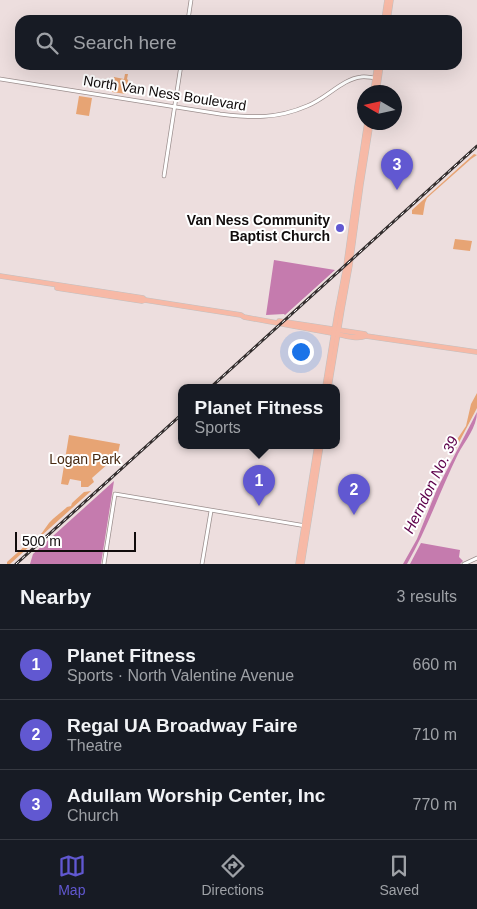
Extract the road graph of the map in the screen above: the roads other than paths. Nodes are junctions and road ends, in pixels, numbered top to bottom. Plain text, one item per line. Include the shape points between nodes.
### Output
1 (191, 0) edge
2 (389, 0) edge
3 (189, 15) edge
4 (387, 15) edge
5 (388, 15) edge
6 (180, 70) edge
7 (377, 70) edge
8 (379, 70) edge
9 (377, 78) junction
10 (0, 79) edge
11 (376, 85) edge
12 (175, 107) junction
13 (368, 130) edge
14 (362, 163) junction
15 (164, 176) dead end
16 (1, 278) edge
17 (145, 300) junction
18 (240, 315) junction
19 (290, 326) junction
20 (310, 326) junction
21 (336, 332) junction
22 (477, 352) edge
23 (327, 384) edge
24 (327, 384) edge
25 (315, 449) edge
26 (320, 449) edge
27 (314, 460) junction
28 (314, 485) junction
29 (211, 511) junction
30 (306, 526) junction
31 (477, 558) edge
32 (104, 564) edge
33 (202, 564) edge
34 (300, 564) edge
35 (464, 564) edge

1 - 3 street
2 - 4 main road
2 - 5 main road
6 - 12 street
7 - 9 main road
8 - 9 main road
9 - 11 main road
9 - 12 street, North Van Ness Boulevard via 350,80 310,105 259,118
10 - 12 street, North Van Ness Boulevard
12 - 15 street
13 - 14 main road
14 - 21 main road
14 - 21 main road via 350,265
16 - 17 main road
16 - 17 main road
17 - 18 main road
18 - 19 main road
18 - 20 main road
19 - 20 main road
19 - 21 main road
20 - 21 main road
21 - 22 main road
21 - 23 main road
21 - 24 main road
25 - 27 main road
26 - 28 main road
27 - 28 main road
27 - 30 main road
28 - 30 main road
29 - 30 street
29 - 32 street via 115,494
29 - 33 street
30 - 34 main road
31 - 35 street

